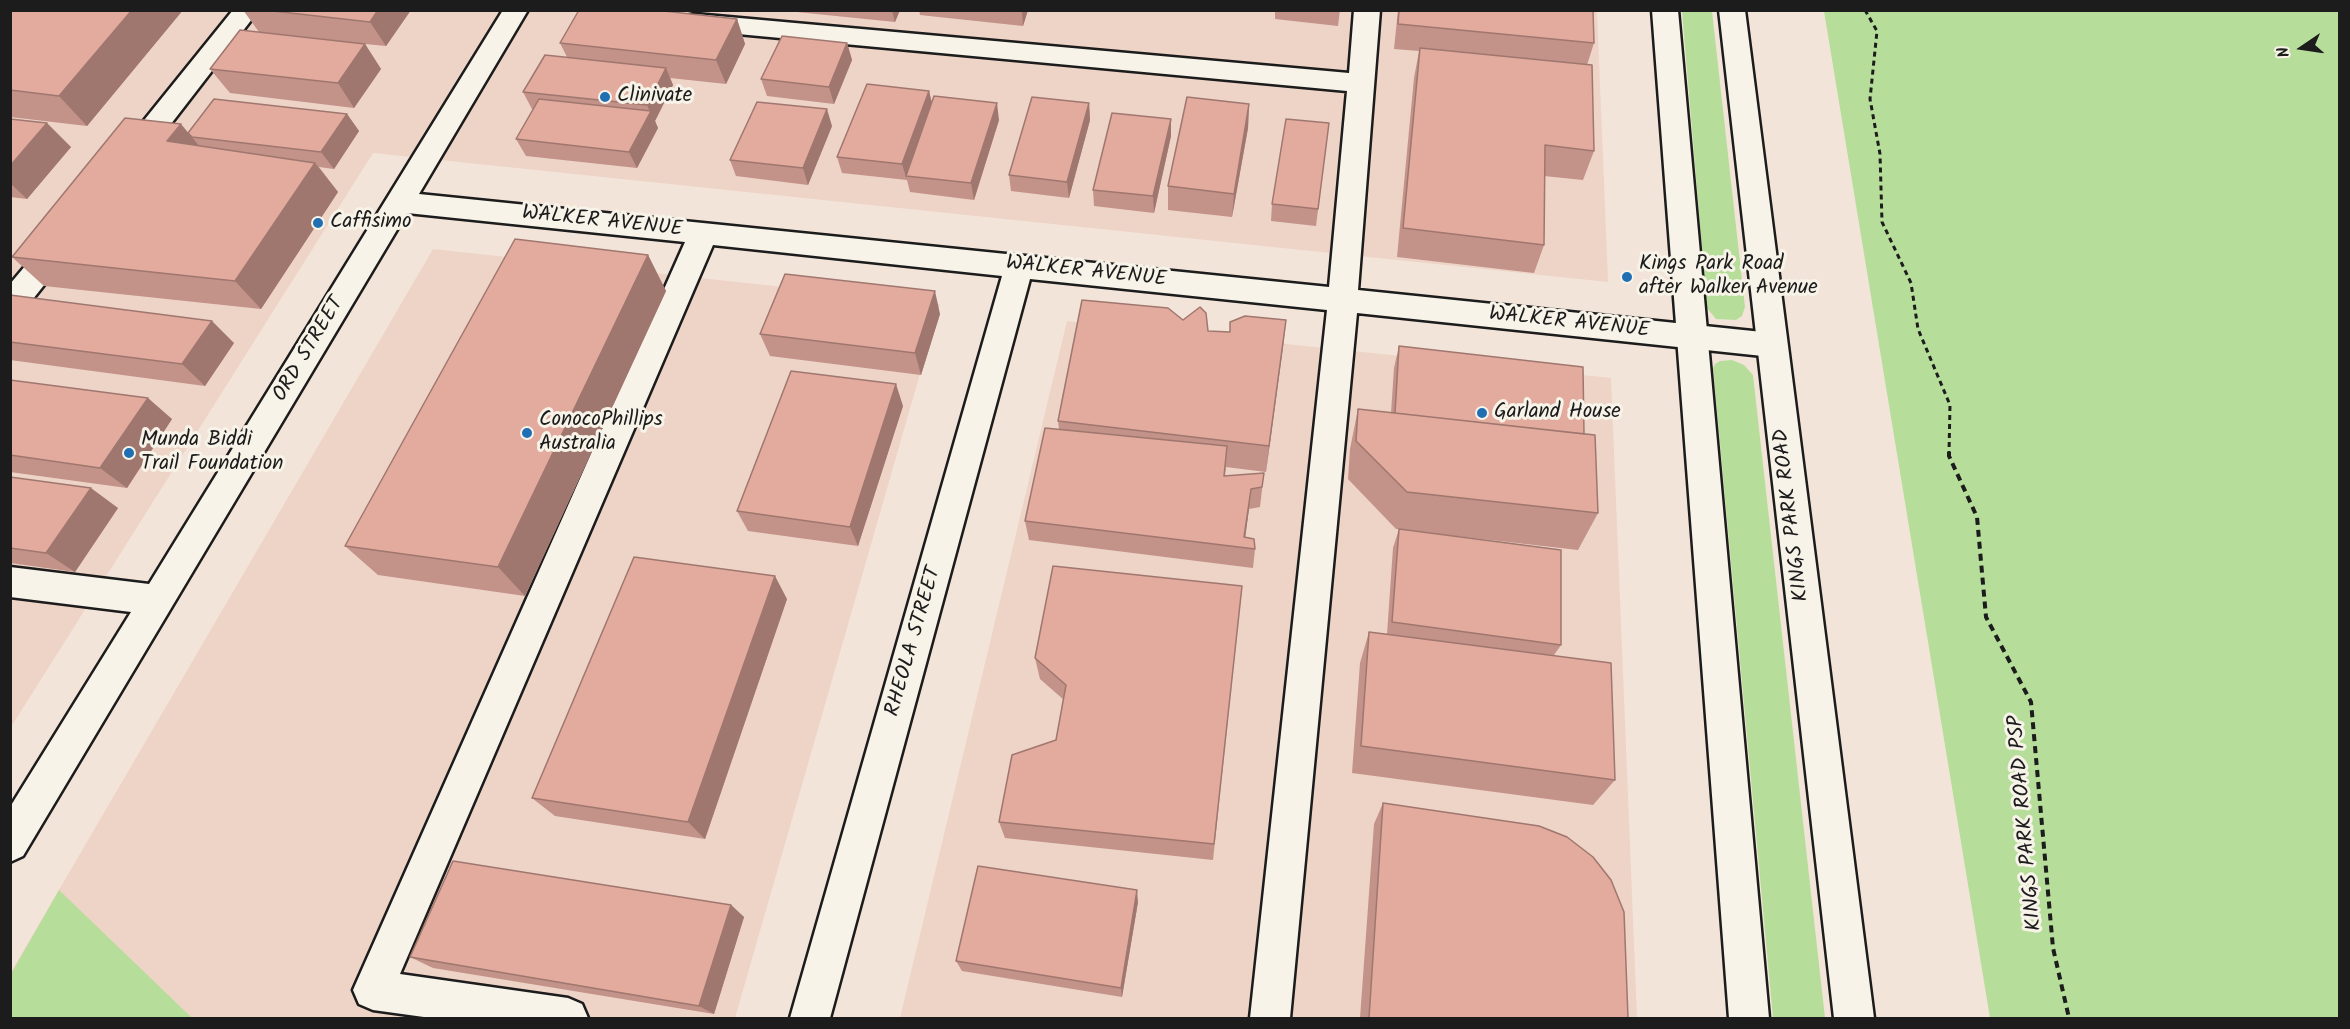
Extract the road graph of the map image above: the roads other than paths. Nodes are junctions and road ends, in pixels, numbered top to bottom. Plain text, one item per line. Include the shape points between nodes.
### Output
1 (247, 10) edge
2 (516, 10) edge
3 (1367, 10) edge
4 (1665, 10) edge
5 (1732, 10) edge
6 (669, 19) edge
7 (1361, 83) junction
8 (114, 177) edge
9 (400, 202) junction
10 (77, 223) edge
11 (704, 233) junction
12 (1019, 266) junction
13 (1344, 300) junction
14 (10, 306) edge
15 (1691, 336) junction
16 (1772, 345) junction
17 (10, 582) edge
18 (157, 600) junction
19 (10, 843) edge
20 (568, 1018) edge
21 (810, 1018) edge
22 (1270, 1018) edge
23 (1749, 1018) edge
24 (1854, 1018) edge

1 - 8 street
2 - 9 street, ORD STREET
3 - 7 street
4 - 15 street
5 - 16 street, KINGS PARK ROAD
6 - 7 street
7 - 13 street
9 - 11 street, WALKER AVENUE
9 - 18 street, ORD STREET
10 - 14 street
11 - 12 street, WALKER AVENUE
11 - 20 street via 373,990
12 - 13 street, WALKER AVENUE
12 - 21 street, RHEOLA STREET
13 - 15 street, WALKER AVENUE
13 - 22 street
15 - 16 street, WALKER AVENUE
15 - 23 street
16 - 24 street, KINGS PARK ROAD
17 - 18 street
18 - 19 street, ORD STREET

